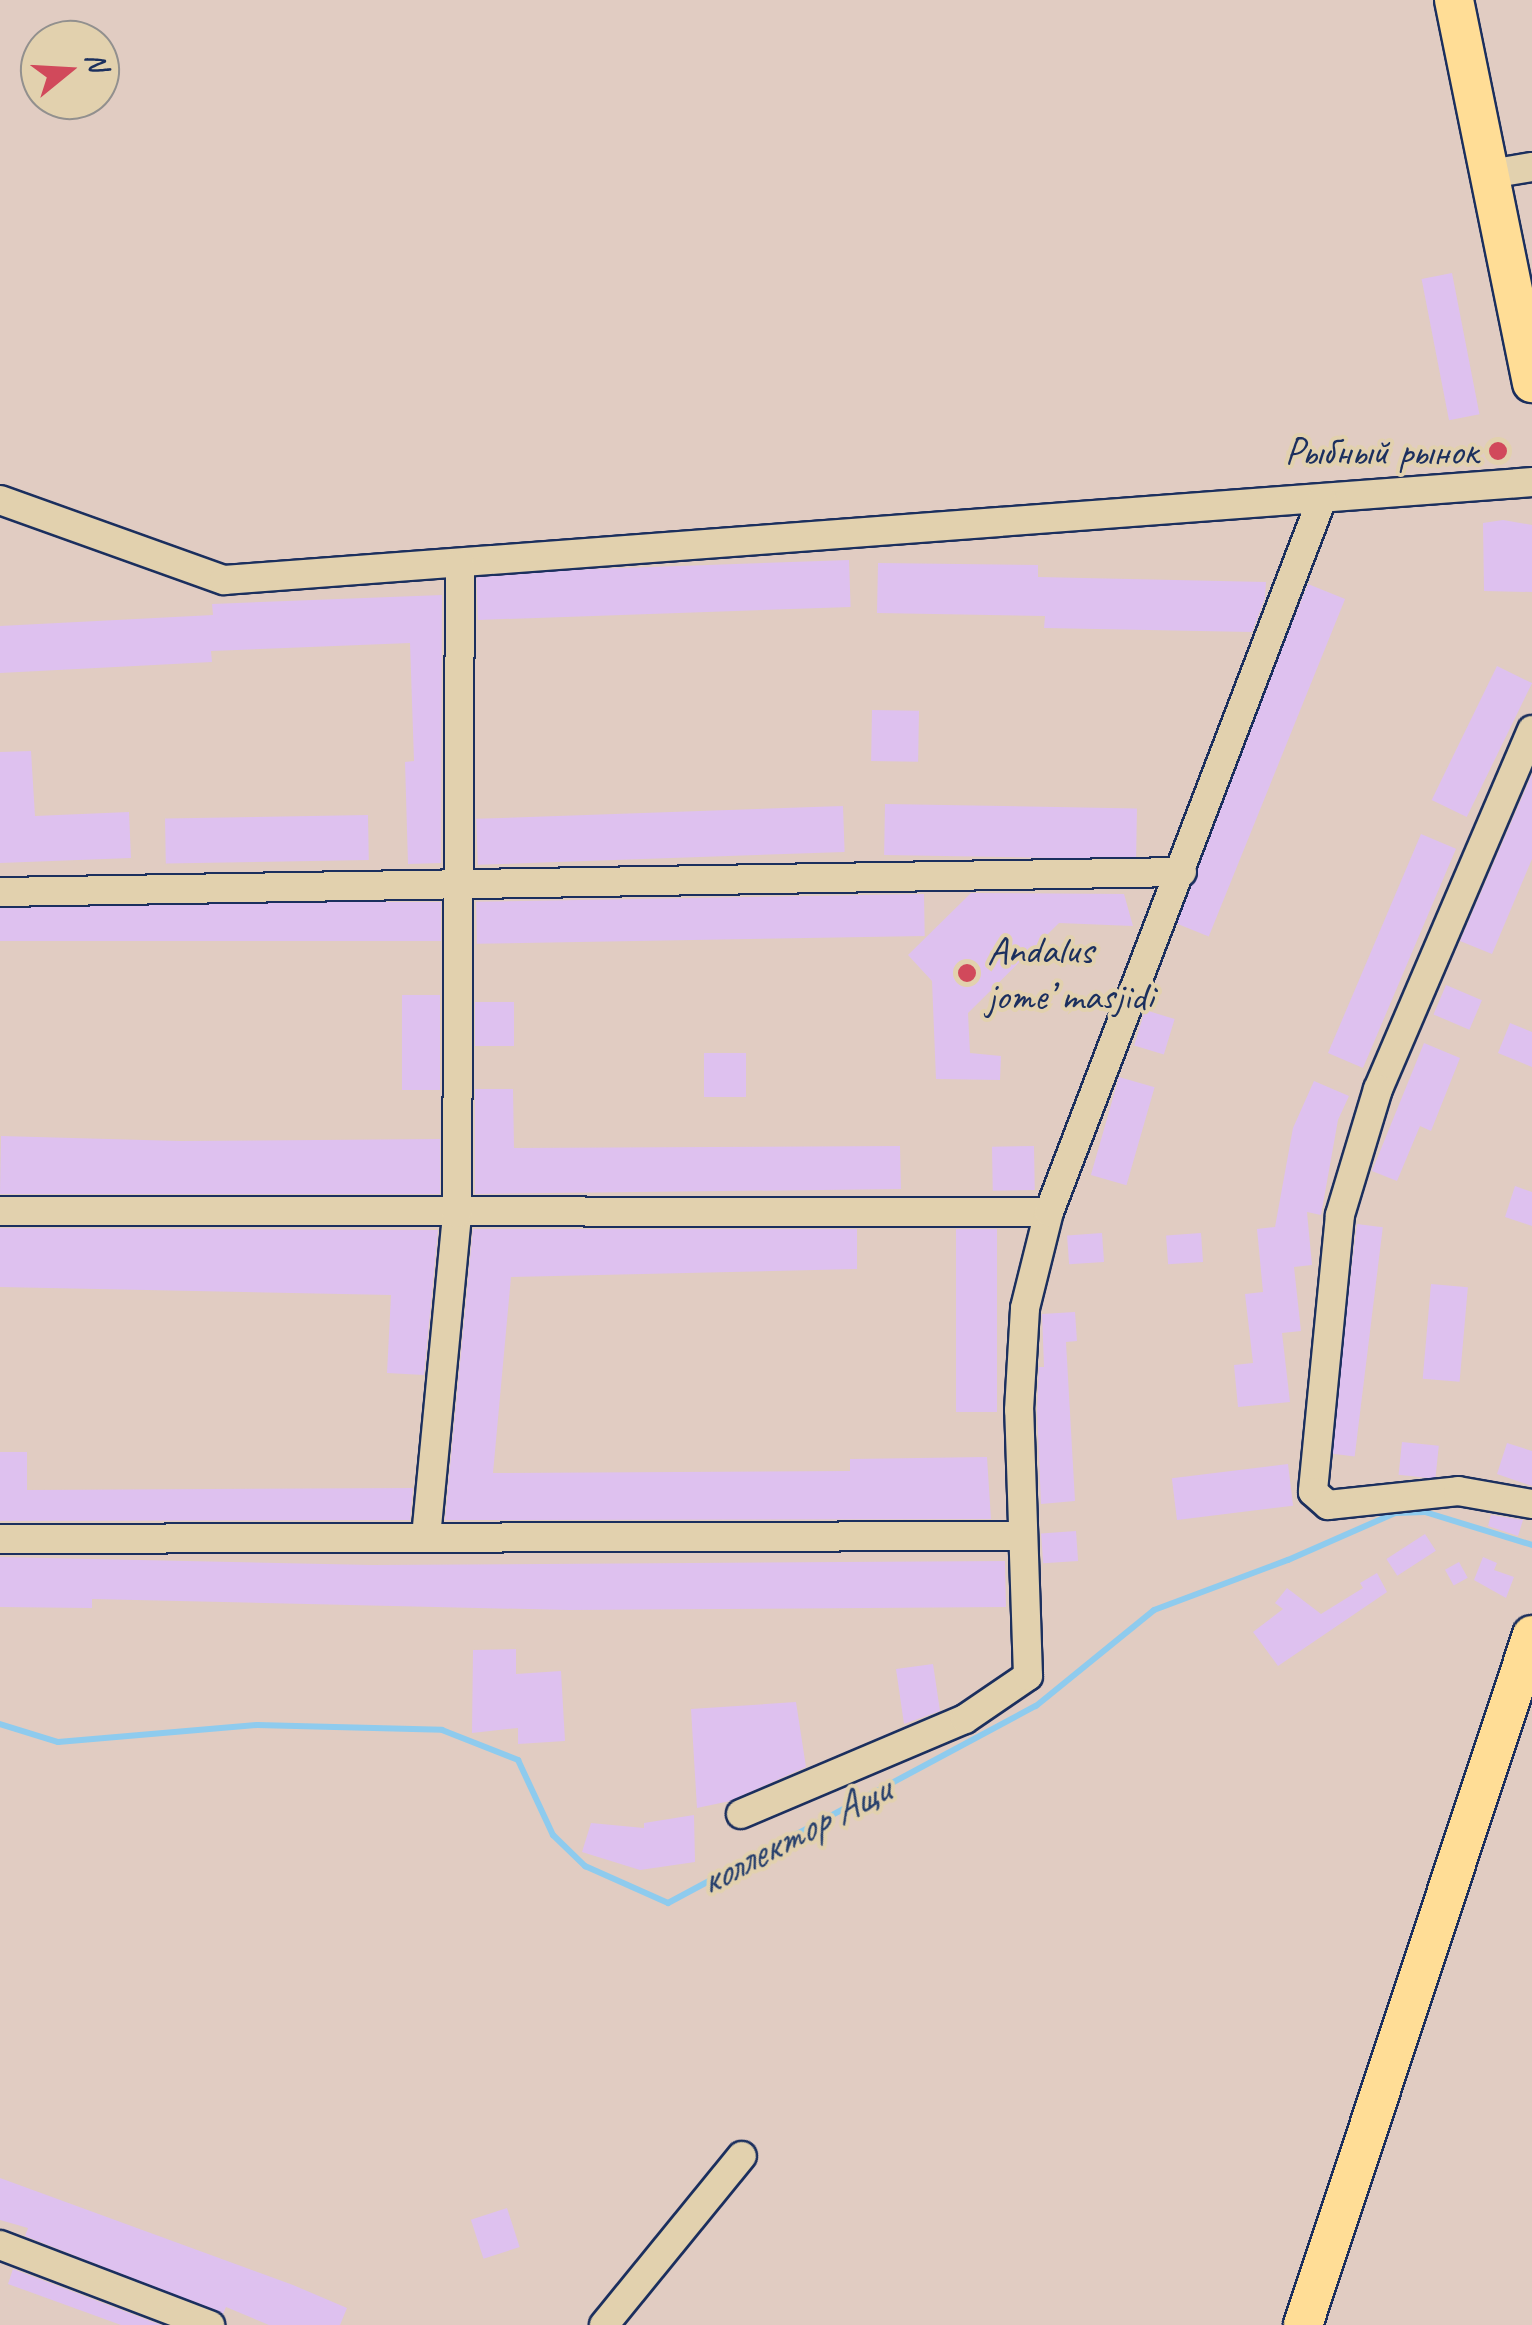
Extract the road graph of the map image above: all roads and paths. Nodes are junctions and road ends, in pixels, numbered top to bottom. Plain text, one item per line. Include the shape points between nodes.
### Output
1 (1454, 0) edge
2 (1532, 167) edge
3 (1490, 174) junction
4 (1532, 383) edge
5 (1532, 482) edge
6 (1322, 499) junction
7 (2, 506) edge
8 (460, 563) junction
9 (1532, 730) edge
10 (1182, 872) junction
11 (458, 888) junction
12 (0, 892) edge
13 (0, 1211) edge
14 (457, 1212) junction
15 (1049, 1212) junction
16 (1532, 1504) edge
17 (1023, 1536) junction
18 (0, 1538) edge
19 (426, 1538) junction
20 (1532, 1634) edge
21 (741, 1814) dead end
22 (742, 2156) dead end
23 (0, 2244) edge
24 (210, 2325) edge
25 (604, 2325) edge
26 (1303, 2325) edge

1 - 3 main road
2 - 3 street
3 - 4 main road
5 - 6 street
6 - 8 street
6 - 10 street
7 - 8 street via 224,580
8 - 11 street
9 - 16 street via 1378,1089 1340,1215 1313,1492 1328,1505 1458,1491
10 - 11 street
10 - 15 street
11 - 12 street
11 - 14 street
13 - 14 street
14 - 15 street
14 - 19 street
15 - 17 street via 1025,1308 1019,1410
17 - 19 street
17 - 21 street via 1028,1676 965,1719
18 - 19 street
20 - 26 main road
22 - 25 street
23 - 24 street

